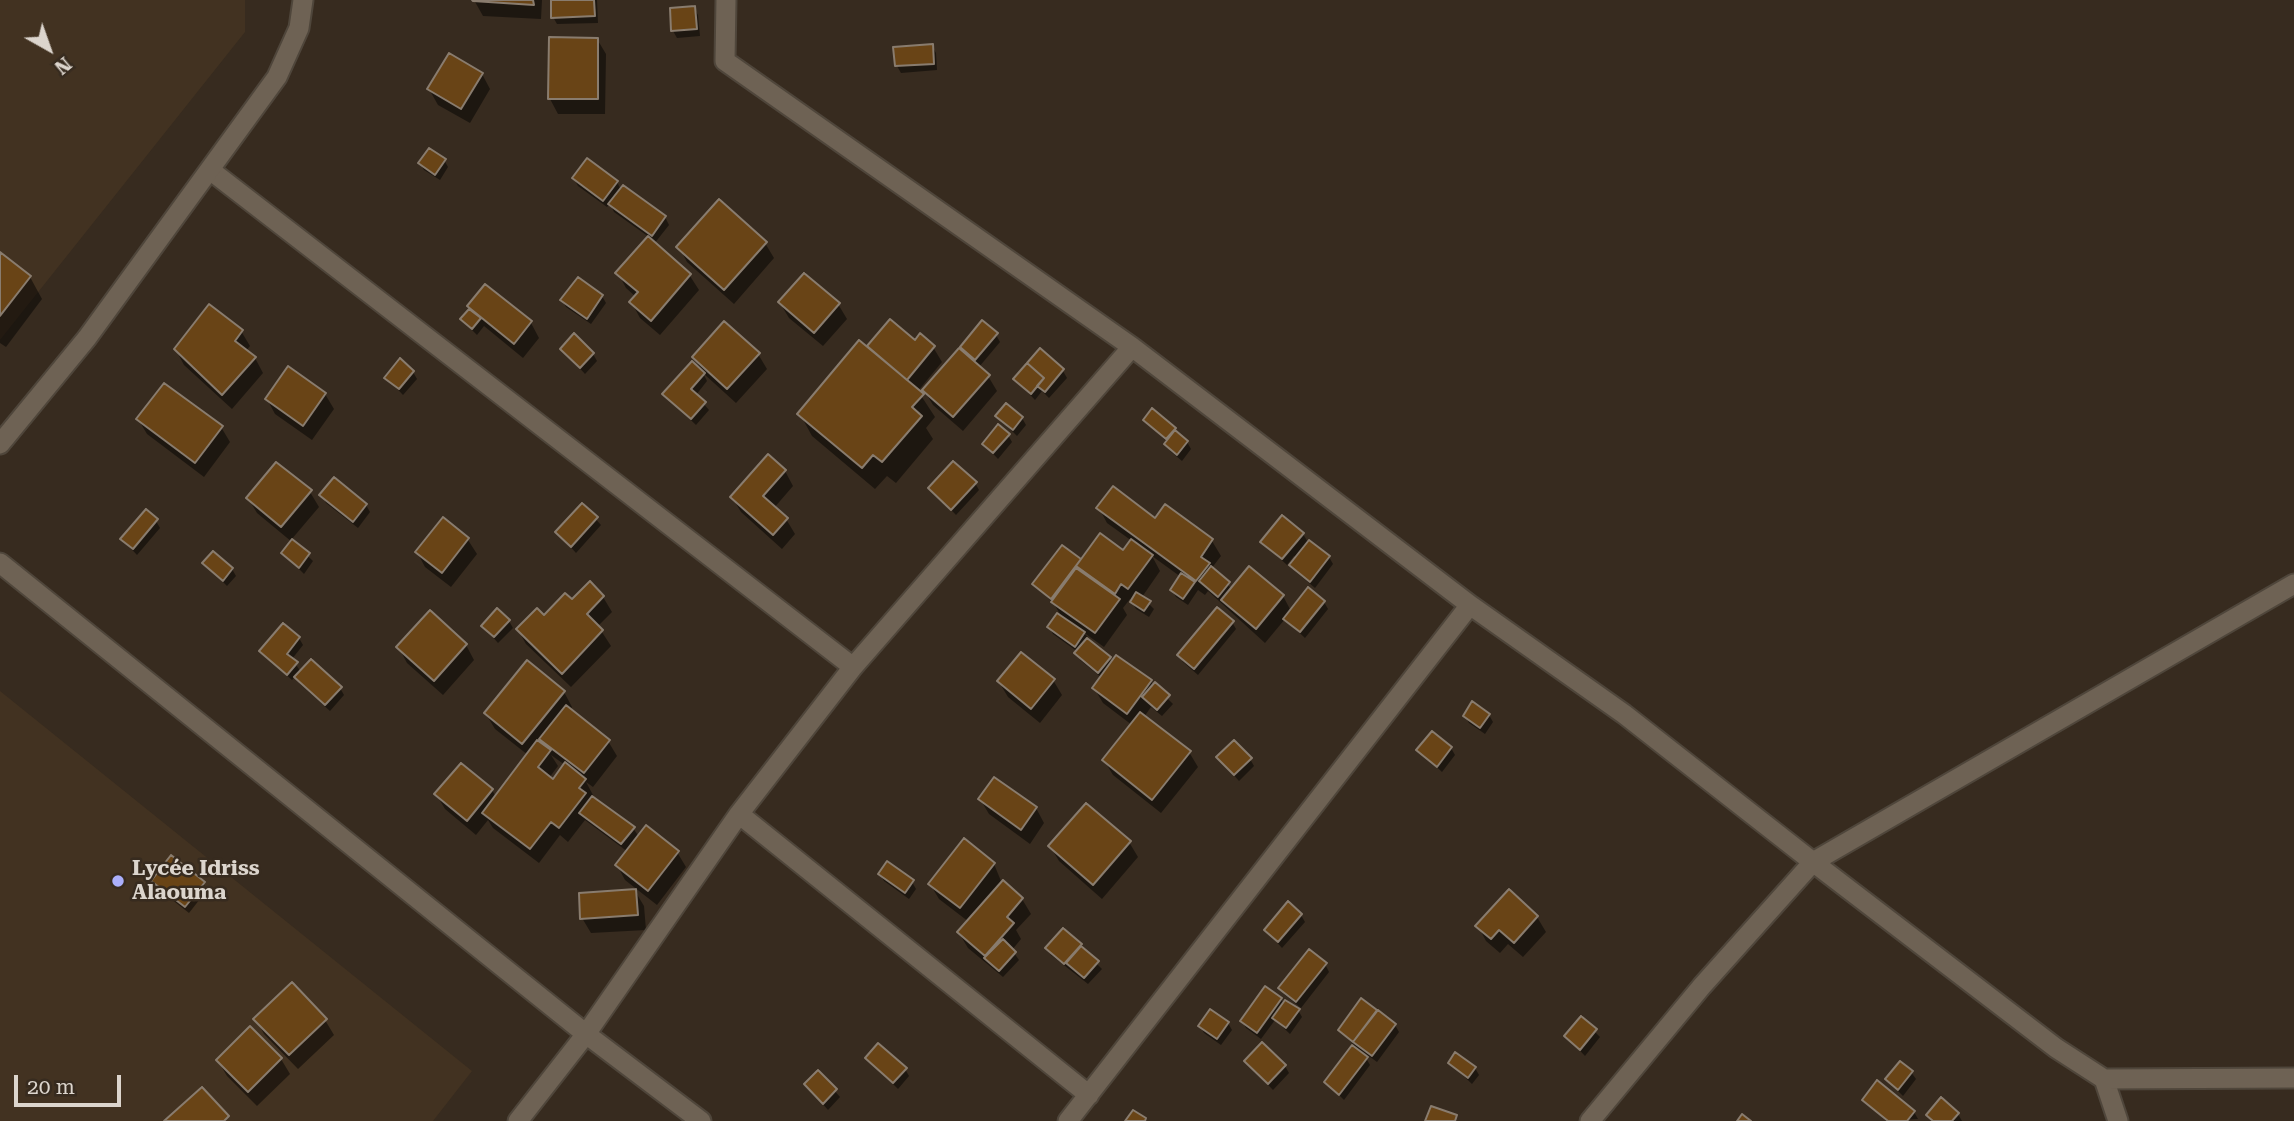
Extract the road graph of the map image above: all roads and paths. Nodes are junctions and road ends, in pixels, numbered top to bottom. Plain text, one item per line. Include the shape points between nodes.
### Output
1 (303, 0) edge
2 (726, 0) edge
3 (210, 170) junction
4 (1132, 347) junction
5 (0, 444) edge
6 (0, 563) edge
7 (2294, 584) edge
8 (1470, 605) junction
9 (853, 667) junction
10 (739, 814) junction
11 (1813, 862) junction
12 (586, 1034) junction
13 (2104, 1079) junction
14 (2294, 1079) edge
15 (1089, 1095) junction
16 (518, 1121) edge
17 (701, 1121) edge
18 (1068, 1121) edge
19 (1590, 1121) edge
20 (2118, 1121) edge

1 - 3 street via 299,28 277,77
2 - 4 street via 725,61
3 - 5 street via 87,338
3 - 9 street
4 - 8 street
4 - 9 street
6 - 12 street
7 - 11 street
8 - 11 street via 1624,714
8 - 15 street
9 - 10 street
10 - 12 street
10 - 15 street
11 - 13 street via 2056,1048
11 - 19 street
12 - 16 street
12 - 17 street
13 - 14 street
13 - 20 street
15 - 18 street

